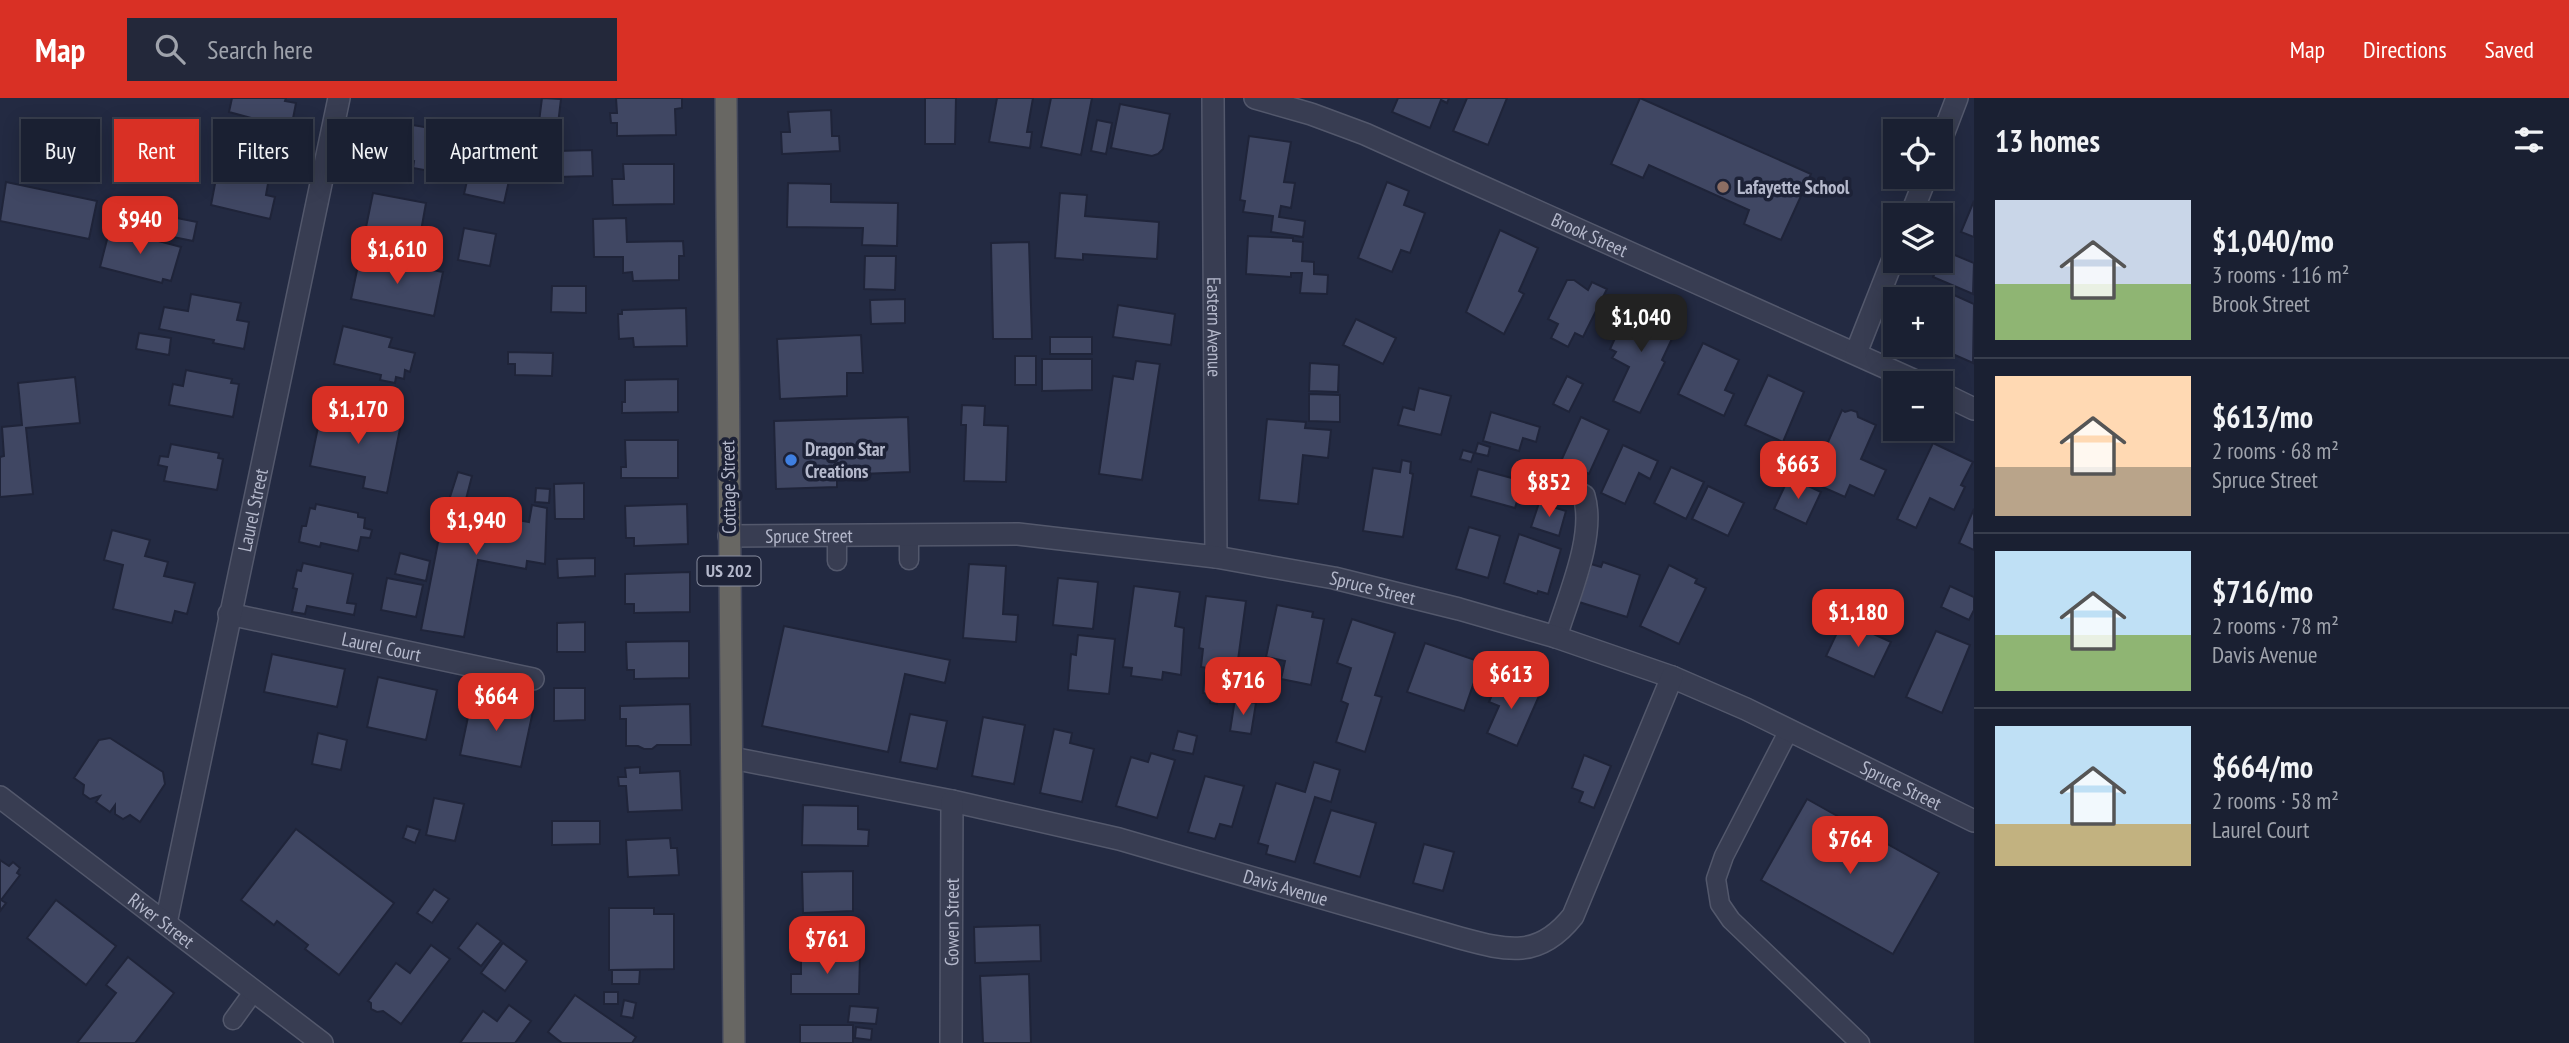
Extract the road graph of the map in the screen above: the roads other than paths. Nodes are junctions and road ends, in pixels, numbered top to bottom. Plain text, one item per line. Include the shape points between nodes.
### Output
1 (339, 98) edge
2 (726, 98) edge
3 (1213, 98) edge
4 (1255, 98) edge
5 (1957, 98) edge
6 (1949, 119) edge
7 (1888, 273) edge
8 (1856, 353) junction
9 (1894, 371) edge
10 (1953, 399) edge
11 (1974, 409) edge
12 (1542, 472) dead end
13 (837, 535) junction
14 (909, 535) junction
15 (729, 536) junction
16 (1216, 557) junction
17 (909, 560) dead end
18 (837, 561) dead end
19 (229, 614) junction
20 (1556, 637) junction
21 (1672, 677) junction
22 (533, 680) dead end
23 (1788, 730) junction
24 (732, 758) junction
25 (0, 797) edge
26 (952, 800) junction
27 (1974, 821) edge
28 (166, 923) junction
29 (254, 991) junction
30 (233, 1020) dead end
31 (322, 1043) edge
32 (734, 1043) edge
33 (951, 1043) edge
34 (1860, 1043) edge

1 - 19 street, Laurel Street
2 - 15 highway, Cottage Street / US 202
3 - 16 street, Eastern Avenue
4 - 8 street, Brook Street via 1365,134
5 - 6 street
7 - 8 street
8 - 9 street, Brook Street
10 - 11 street
12 - 20 street via 1584,496 1588,510 1583,547
13 - 14 street, Spruce Street
13 - 15 street, Spruce Street
13 - 18 lane
14 - 16 street, Spruce Street via 1018,534
14 - 17 lane
15 - 24 highway, Cottage Street / US 202
16 - 20 street, Spruce Street via 1334,578
19 - 22 street, Laurel Court
19 - 28 street, Laurel Street
20 - 21 street, Spruce Street
21 - 23 street, Spruce Street
21 - 26 street, Davis Avenue via 1573,916 1547,942 1528,948 1492,947 1119,839
23 - 27 street, Spruce Street
23 - 34 lane via 1724,856 1716,879 1720,904 1731,920
24 - 26 street, Davis Avenue
24 - 32 highway, Cottage Street / US 202
25 - 28 street, River Street
26 - 33 street, Gowen Street
28 - 29 street, River Street
29 - 30 lane
29 - 31 street, River Street

